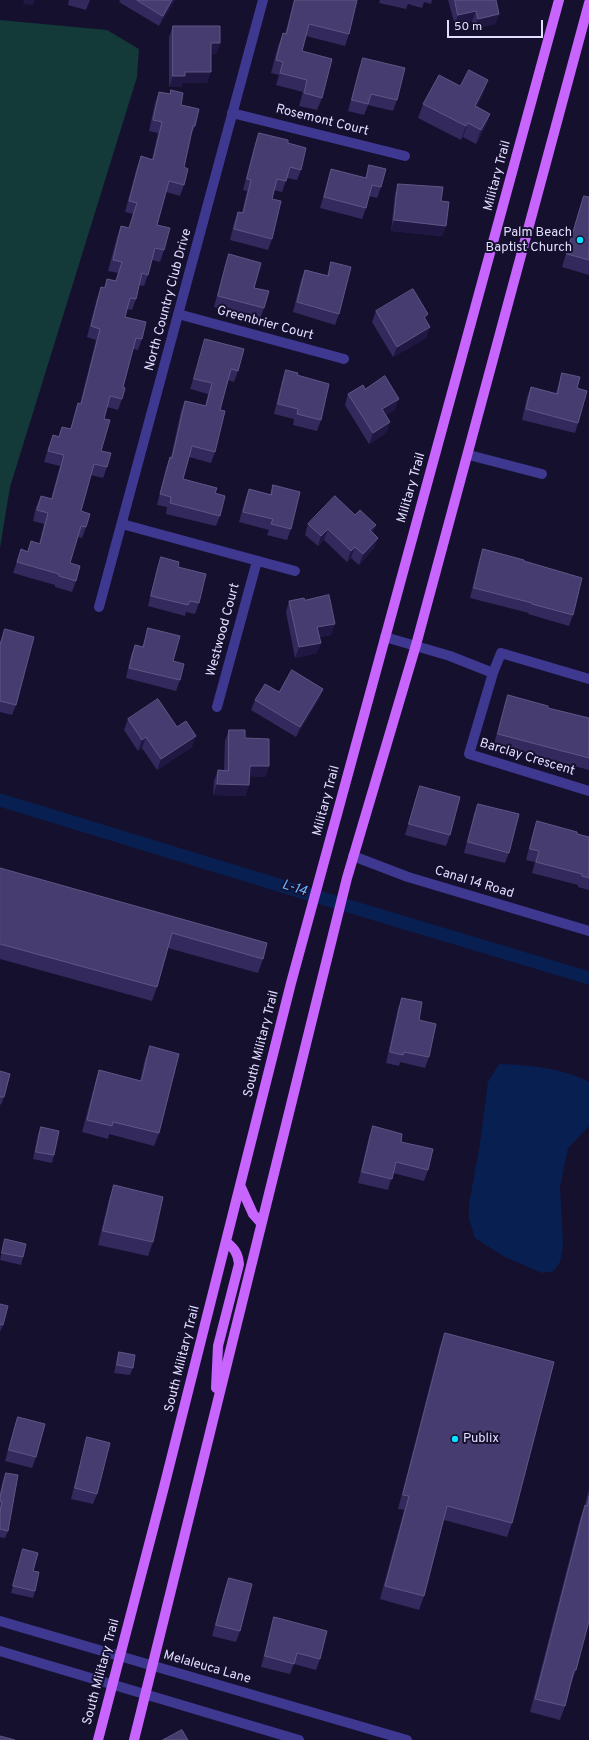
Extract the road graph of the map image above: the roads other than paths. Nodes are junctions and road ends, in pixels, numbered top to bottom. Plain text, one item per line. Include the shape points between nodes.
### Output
1 (263, 0) edge
2 (559, 0) edge
3 (589, 3) edge
4 (232, 113) junction
5 (405, 156) dead end
6 (178, 314) junction
7 (344, 359) dead end
8 (468, 455) junction
9 (542, 474) dead end
10 (122, 524) junction
11 (257, 561) junction
12 (295, 571) dead end
13 (99, 607) dead end
14 (385, 636) junction
15 (416, 645) junction
16 (492, 673) junction
17 (589, 679) edge
18 (217, 707) dead end
19 (589, 791) edge
20 (353, 856) junction
21 (589, 931) edge
22 (291, 983) joint
23 (240, 1185) junction
24 (261, 1223) junction
25 (226, 1242) junction
26 (214, 1414) junction
27 (0, 1621) edge
28 (0, 1651) edge
29 (120, 1656) junction
30 (153, 1666) junction
31 (113, 1685) junction
32 (146, 1694) junction
33 (98, 1740) edge
34 (134, 1740) edge
35 (299, 1740) edge
36 (407, 1740) edge

1 - 4 street, North Country Club Drive
2 - 14 main road, Military Trail
3 - 8 main road
4 - 5 street, Rosemont Court
4 - 6 street, North Country Club Drive
6 - 7 street, Greenbrier Court
6 - 10 street, North Country Club Drive
8 - 9 street
8 - 15 main road
10 - 11 street
10 - 13 street, North Country Club Drive
11 - 12 street
11 - 18 street, Westwood Court
14 - 15 street
14 - 22 main road, Military Trail
15 - 16 street
15 - 20 main road
16 - 17 street, Barclay Crescent via 501,653
16 - 19 street, Barclay Crescent via 469,754
20 - 21 street, Canal 14 Road via 408,877
20 - 24 main road
22 - 23 main road, South Military Trail
23 - 24 main road via 253,1214
23 - 25 main road, South Military Trail
24 - 26 main road
25 - 26 main road via 239,1256 239,1264 218,1346
25 - 29 main road, South Military Trail
26 - 30 main road
27 - 29 street, Melaleuca Lane
28 - 31 street
29 - 30 street, Melaleuca Lane
29 - 31 main road, South Military Trail
30 - 32 main road
30 - 36 street, Melaleuca Lane
31 - 32 street
31 - 33 main road, South Military Trail
32 - 34 main road
32 - 35 street

